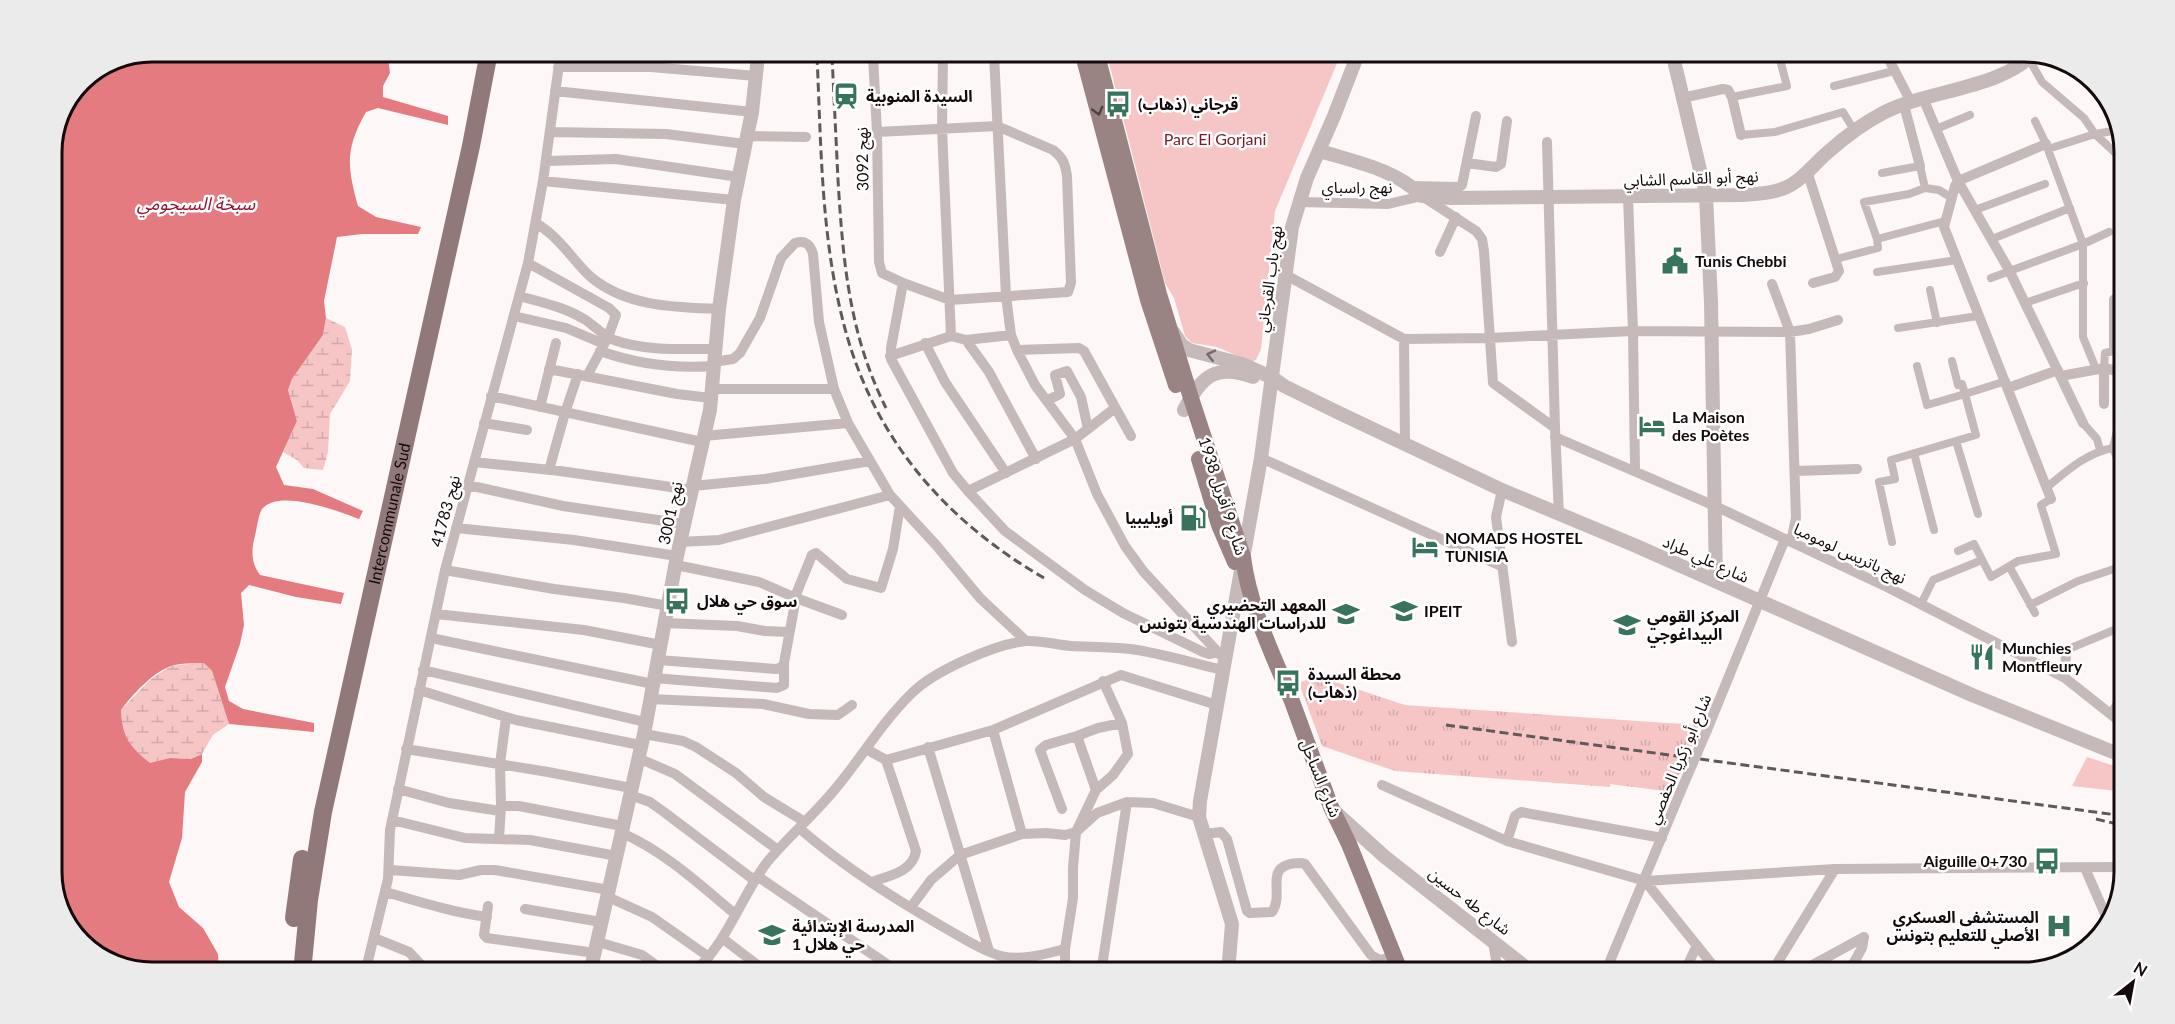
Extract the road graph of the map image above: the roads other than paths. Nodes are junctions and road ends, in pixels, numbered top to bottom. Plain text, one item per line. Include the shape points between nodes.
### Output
1 (475, 62) edge
2 (487, 62) edge
3 (559, 62) edge
4 (757, 62) edge
5 (873, 62) edge
6 (943, 62) edge
7 (994, 62) edge
8 (1085, 62) edge
9 (1099, 62) edge
10 (1355, 62) edge
11 (1674, 62) edge
12 (1782, 62) edge
13 (1890, 62) edge
14 (2024, 62) edge
15 (2032, 62) edge
16 (1894, 71) junction
17 (756, 76) junction
18 (1834, 86) dead end
19 (555, 92) junction
20 (1732, 97) junction
21 (1682, 98) junction
22 (1913, 102) junction
23 (752, 112) junction
24 (1970, 115) dead end
25 (1476, 116) dead end
26 (1507, 121) dead end
27 (2035, 121) dead end
28 (997, 126) junction
29 (942, 128) junction
30 (1936, 129) junction
31 (1854, 130) junction
32 (2111, 131) edge
33 (550, 132) junction
34 (877, 132) junction
35 (2095, 134) junction
36 (1741, 135) joint
37 (806, 137) dead end
38 (746, 140) junction
39 (1547, 142) dead end
40 (2047, 147) junction
41 (1320, 151) junction
42 (2113, 151) edge
43 (546, 161) junction
44 (1467, 163) junction
45 (1920, 166) junction
46 (1807, 171) junction
47 (1882, 173) dead end
48 (739, 177) junction
49 (543, 181) junction
50 (1958, 181) junction
51 (2045, 184) dead end
52 (1925, 188) junction
53 (1417, 191) junction
54 (1706, 195) junction
55 (1628, 197) junction
56 (1550, 198) junction
57 (1952, 198) junction
58 (734, 200) junction
59 (1299, 202) junction
60 (2070, 208) junction
61 (1975, 210) junction
62 (1456, 217) junction
63 (1945, 221) junction
64 (536, 223) junction
65 (2109, 231) dead end
66 (1877, 239) junction
67 (1992, 239) junction
68 (2083, 244) junction
69 (1440, 252) dead end
70 (1836, 259) junction
71 (1957, 261) junction
72 (528, 263) junction
73 (2009, 270) junction
74 (1877, 272) dead end
75 (1284, 274) junction
76 (1991, 278) dead end
77 (903, 283) junction
78 (1813, 283) dead end
79 (2084, 283) junction
80 (1772, 284) dead end
81 (1930, 290) dead end
82 (519, 296) junction
83 (1006, 296) junction
84 (2113, 299) edge
85 (950, 300) junction
86 (2025, 303) junction
87 (719, 309) junction
88 (514, 316) junction
89 (1978, 316) junction
90 (1838, 320) dead end
91 (1937, 322) junction
92 (1898, 328) dead end
93 (1171, 330) junction
94 (1634, 331) junction
95 (1711, 331) junction
96 (1790, 332) junction
97 (1553, 333) junction
98 (951, 336) junction
99 (1011, 336) junction
100 (1489, 338) junction
101 (1404, 339) junction
102 (966, 340) junction
103 (556, 343) dead end
104 (925, 343) junction
105 (604, 344) junction
106 (1017, 350) junction
107 (890, 356) junction
108 (714, 359) junction
109 (1952, 361) dead end
110 (1917, 366) dead end
111 (549, 369) junction
112 (2100, 369) junction
113 (2113, 371) edge
114 (2060, 373) junction
115 (583, 375) junction
116 (1276, 382) junction
117 (2007, 385) junction
118 (834, 389) junction
119 (711, 394) junction
120 (1965, 394) junction
121 (491, 396) junction
122 (1048, 400) junction
123 (1187, 404) junction
124 (2104, 404) dead end
125 (540, 407) junction
126 (1115, 408) junction
127 (565, 413) junction
128 (484, 423) junction
129 (848, 423) junction
130 (2083, 423) joint
131 (1088, 429) junction
132 (527, 430) dead end
133 (1555, 433) junction
134 (1131, 436) dead end
135 (703, 439) junction
136 (1075, 439) junction
137 (1956, 441) junction
138 (1405, 444) junction
139 (2113, 448) edge
140 (2100, 450) junction
141 (1914, 453) junction
142 (1261, 458) junction
143 (1036, 459) junction
144 (870, 461) junction
145 (474, 462) junction
146 (1857, 469) dead end
147 (549, 470) junction
148 (1635, 470) junction
149 (1795, 471) junction
150 (1006, 473) junction
151 (468, 485) junction
152 (692, 488) junction
153 (2046, 488) junction
154 (1502, 490) junction
155 (968, 491) junction
156 (890, 495) junction
157 (2050, 499) joint
158 (900, 506) junction
159 (1716, 506) junction
160 (1978, 514) dead end
161 (1559, 515) junction
162 (1249, 519) junction
163 (1225, 523) junction
164 (685, 524) junction
165 (456, 528) junction
166 (1934, 530) dead end
167 (1788, 541) junction
168 (680, 542) junction
169 (1892, 542) dead end
170 (1959, 551) dead end
171 (1982, 560) junction
172 (677, 561) junction
173 (1501, 566) junction
174 (2009, 566) junction
175 (2114, 569) edge
176 (446, 570) junction
177 (1243, 570) junction
178 (1716, 581) junction
179 (796, 598) junction
180 (1760, 601) junction
181 (1921, 604) junction
182 (668, 606) junction
183 (436, 614) junction
184 (842, 615) dead end
185 (665, 623) junction
186 (2114, 630) edge
187 (789, 632) junction
188 (430, 638) junction
189 (1026, 641) junction
190 (1512, 642) dead end
191 (661, 645) junction
192 (2066, 650) joint
193 (658, 660) junction
194 (1222, 661) junction
195 (784, 663) junction
196 (423, 670) junction
197 (2065, 678) junction
198 (654, 681) junction
199 (1103, 681) junction
200 (419, 690) junction
201 (650, 699) junction
202 (852, 705) dead end
203 (1217, 705) junction
204 (507, 717) junction
205 (2114, 717) edge
206 (1122, 723) junction
207 (993, 730) junction
208 (1077, 736) junction
209 (642, 740) junction
210 (928, 747) junction
211 (406, 749) junction
212 (866, 749) junction
213 (2114, 752) edge
214 (886, 760) junction
215 (500, 764) junction
216 (1382, 785) dead end
217 (398, 789) junction
218 (1096, 790) junction
219 (631, 791) junction
220 (1127, 802) junction
221 (1330, 807) junction
222 (500, 808) junction
223 (1062, 809) dead end
224 (1199, 817) junction
225 (392, 820) junction
226 (802, 825) junction
227 (622, 830) junction
228 (1076, 832) junction
229 (1022, 834) junction
230 (1205, 834) junction
231 (1662, 838) junction
232 (499, 839) junction
233 (1507, 841) junction
234 (1349, 844) junction
235 (778, 850) junction
236 (960, 855) junction
237 (617, 856) junction
238 (1385, 856) junction
239 (2114, 867) edge
240 (2085, 868) junction
241 (1835, 869) junction
242 (390, 870) junction
243 (756, 878) junction
244 (1645, 881) junction
245 (871, 882) junction
246 (386, 892) junction
247 (608, 894) junction
248 (911, 907) junction
249 (525, 909) dead end
250 (2104, 912) edge
251 (735, 914) junction
252 (601, 922) junction
253 (374, 938) junction
254 (722, 938) junction
255 (1493, 941) junction
256 (1697, 945) junction
257 (597, 947) junction
258 (1065, 949) junction
259 (989, 951) junction
260 (1396, 956) junction
261 (710, 957) junction
262 (291, 962) edge
263 (303, 962) edge
264 (368, 962) edge
265 (418, 962) edge
266 (593, 962) edge
267 (652, 962) edge
268 (704, 962) edge
269 (754, 962) edge
270 (883, 962) edge
271 (1065, 962) edge
272 (1103, 962) edge
273 (1229, 962) edge
274 (1398, 962) edge
275 (1496, 962) edge
276 (1519, 962) edge
277 (1610, 962) edge
278 (1689, 962) edge
279 (1710, 962) edge
280 (1778, 962) edge
281 (1818, 962) edge
282 (1854, 962) edge

1 - 262 highway, Intercommunale Sud via 304,852
2 - 263 highway, Intercommunale Sud via 323,812
3 - 17 street
3 - 19 street, نهج 41783
4 - 17 street, نهج 3001
5 - 34 street, نهج 3092
6 - 29 street
7 - 28 street
8 -> 123 main road, شارع 9 أفريل 1938 via 1148,300
9 - 93 main road, شارع 9 أفريل 1938
10 - 41 street, نهج باب القرجاني
11 - 21 street
12 - 20 street via 1787,86
13 - 16 street
14 - 22 street, نهج أبو القاسم الشابي via 2005,74
15 - 35 street via 2042,82 2084,118
16 - 18 street
16 - 22 street
17 - 23 street, نهج 3001
19 - 23 street
19 - 33 street, نهج 41783
20 - 21 street via 1723,89
20 - 36 street
21 - 54 street
22 - 30 street
22 - 31 street, نهج أبو القاسم الشابي
22 - 45 street
23 - 38 street, نهج 3001
24 - 30 street
25 - 44 street
26 - 44 street via 1501,164 1496,167
27 - 40 street
28 - 29 street
28 - 83 street
28 - 83 street via 1053,150 1064,159 1067,176 1071,288 1063,293
29 - 34 street
29 - 85 street
30 - 50 street
31 - 36 street via 1843,112 1775,132
31 - 46 street, نهج أبو القاسم الشابي
32 - 35 street
33 - 38 street
33 - 43 street, نهج 41783
34 - 77 street, نهج 3092 via 879,262 882,273
35 - 40 street
35 - 42 street
37 - 38 street
38 - 48 street, نهج 3001
39 - 56 street
40 - 50 street
40 - 60 street
41 - 53 street, نهج أبو القاسم الشابي via 1378,169
41 - 59 street, نهج باب القرجاني
43 - 48 street via 616,159
43 - 49 street, نهج 41783
44 - 53 street, نهج راسباي via 1459,187
45 - 47 street
45 - 52 street
46 - 54 street, نهج أبو القاسم الشابي via 1794,184 1780,190
46 - 70 street
48 - 58 street, نهج 3001
49 - 58 street
49 - 64 street, نهج 41783
50 - 57 street
50 - 61 street
51 - 61 street
52 - 57 street
52 - 66 street via 1864,201
53 - 56 street, نهج أبو القاسم الشابي via 1451,198
53 - 59 street, نهج راسباي via 1388,204
53 - 62 street
54 - 55 street, نهج أبو القاسم الشابي
54 - 95 street
55 - 56 street, نهج أبو القاسم الشابي
55 - 94 street
56 - 97 street
57 - 63 street
58 - 87 street, نهج 3001
59 - 75 street, نهج باب القرجاني
60 - 67 street
60 - 68 street
61 - 67 street
62 - 69 street
62 - 100 street via 1482,239
63 - 66 street
63 - 71 street via 1945,232
64 - 72 street, نهج 41783
64 - 87 street via 592,278 617,293 648,303
65 - 68 street
66 - 70 street via 1878,248
67 - 73 street
68 - 73 street
68 - 79 street
70 - 78 street via 1838,276
71 - 74 street
71 - 89 street
72 - 82 street, نهج 41783
72 - 105 street via 614,312
73 - 76 street
73 - 86 street
75 - 101 street
75 - 116 street, نهج باب القرجاني
77 - 85 street
77 - 107 street
79 - 86 street
79 - 112 street via 2083,337
80 - 96 street, شارع أبو زكريا الحفصي
81 - 91 street
82 - 88 street, نهج 41783
82 - 105 street via 571,311 594,325
83 - 85 street
83 - 99 street
84 - 112 street via 2113,351 2105,353
85 - 98 street
86 - 114 street
87 - 108 street, نهج 3001
88 - 105 street via 566,328
88 - 121 street, نهج 41783
89 - 91 street
89 - 117 street
90 - 96 street
91 - 92 street
116 -> 93 street, شارع علي طراد via 1242,364 1189,350
93 - 123 main road, شارع 9 أفريل 1938
94 - 95 street
94 - 97 street
94 - 148 street
95 - 96 street
95 - 159 street
96 - 149 street, شارع أبو زكريا الحفصي
97 - 100 street
97 - 133 street
98 - 102 street
98 - 104 street
99 - 102 street
99 - 106 street
100 - 101 street
100 - 133 street, نهج باتريس لومومبا via 1495,386
101 - 138 street
102 - 143 street via 1010,407
103 - 111 street
104 - 107 street
104 - 150 street via 945,382
105 - 108 street via 637,345
105 - 108 street via 632,361 663,366 682,368
105 - 115 street
106 - 122 street via 1035,385
106 - 126 street via 1079,348
107 - 155 street via 953,472
108 - 118 street via 733,359 740,353 760,318 782,258 795,243 805,242 813,254 819,322
108 - 119 street, نهج 3001
109 - 120 street via 1958,385 1962,384
110 - 120 street via 1926,405
111 - 115 street
111 - 125 street
112 - 113 street
112 - 114 street
112 - 124 street
114 - 117 street
114 - 130 street
115 - 119 street via 677,394
115 - 127 street
116 - 123 street, شارع علي طراد via 1226,370 1209,376
116 - 138 street, شارع علي طراد
116 - 142 street, نهج باب القرجاني
117 - 120 street
117 - 153 street
118 - 119 street
118 - 129 street
119 - 135 street, نهج 3001
120 - 137 street via 1976,435
121 - 125 street
121 - 128 street, نهج 41783
122 - 131 street via 1060,394 1055,375 1069,372 1081,397
122 - 136 street
123 - 163 main road, شارع 9 أفريل 1938
125 - 127 street
126 - 131 street
126 - 134 street
127 - 135 street
127 - 147 street
128 - 132 street
128 - 145 street, نهج 41783
129 - 135 street
129 - 144 street
130 - 140 street via 2097,439
131 - 136 street
133 - 148 street, نهج باتريس لومومبا
133 - 161 street
135 - 152 street, نهج 3001
136 - 143 street
136 - 194 street via 1097,494 1125,546
137 - 141 street
137 - 160 street
138 - 154 street, شارع علي طراد
139 - 140 street
140 - 153 street
141 - 166 street
141 - 169 street via 1891,460 1895,479 1879,482
142 - 162 street, نهج باب القرجاني
142 - 173 street
143 - 150 street
144 - 152 street
144 - 156 street
145 - 147 street
145 - 151 street, نهج 41783
146 - 149 street
147 - 152 street
148 - 159 street, نهج باتريس لومومبا
149 - 167 street, شارع أبو زكريا الحفصي via 1796,518
150 - 155 street
151 - 164 street via 563,506
151 - 165 street, نهج 41783
152 - 164 street, نهج 3001
153 - 157 street
154 - 161 street, شارع علي طراد
154 - 173 street via 1496,517
155 - 194 street via 1005,531 1085,590 1143,624
156 - 158 street
156 - 168 street via 719,540
157 - 174 street via 2041,505 2056,554
158 - 179 street via 881,588 847,579 814,553
158 - 189 street via 980,598
159 - 167 street, نهج باتريس لومومبا
159 - 178 street
161 - 178 street, شارع علي طراد
162 - 163 street via 1241,525
162 - 177 street, نهج باب القرجاني
163 - 177 main road, شارع 9 أفريل 1938
164 - 168 street, نهج 3001
165 - 172 street via 573,540
165 - 176 street, نهج 41783
167 - 180 street, شارع أبو زكريا الحفصي
167 - 181 street, نهج باتريس لومومبا
168 - 172 street, نهج 3001
170 - 171 street via 1974,544
171 - 174 street via 1991,577
171 - 181 street via 1933,580
172 - 179 street via 759,582
172 - 182 street, نهج 3001
173 - 190 street
174 - 175 street via 2032,609 2078,581
176 - 182 street
176 - 183 street, نهج 41783
177 - 194 street, نهج باب القرجاني
177 - 221 main road, شارع الساحل, bridge
178 - 180 street, شارع علي طراد
179 - 184 street
179 - 187 street
180 - 213 street, شارع علي طراد via 1972,695
180 - 231 street, شارع أبو زكريا الحفصي, bridge
181 - 197 street, نهج باتريس لومومبا
182 - 185 street, نهج 3001
183 - 188 street, نهج 41783
183 - 191 street via 584,630
185 - 187 street
185 - 191 street, نهج 3001
186 - 192 street
187 - 195 street
188 - 196 street, نهج 41783
188 - 198 street
189 - 194 street
189 - 212 street via 982,654 932,677 911,694
191 - 193 street, نهج 3001
192 - 197 street
193 - 195 street via 776,669
193 - 198 street, نهج 3001
194 - 203 street, نهج باب القرجاني
195 - 198 street via 782,688
196 - 200 street, نهج 41783
196 - 209 street
197 - 205 street, نهج باتريس لومومبا
198 - 201 street, نهج 3001
199 - 203 street via 1130,676
199 - 206 street
199 - 207 street
200 - 204 street
200 - 211 street, نهج 41783
201 - 202 street via 763,704 809,714 838,715
201 - 209 street, نهج 3001
203 - 224 street, نهج باب القرجاني
204 - 209 street
204 - 215 street
206 - 208 street
206 - 218 street via 1127,757
207 - 210 street
207 - 229 street
208 - 218 street
208 - 223 street via 1040,750
209 - 219 street, نهج 3001
209 - 226 street via 683,741 696,747
209 - 235 street via 675,774
210 - 214 street
210 - 236 street
211 - 215 street
211 - 217 street, نهج 41783
212 - 214 street
212 - 226 street
214 - 245 street via 915,854 899,872
215 - 219 street
215 - 222 street
216 - 233 street
217 - 222 street via 449,803
217 - 225 street, نهج 41783
218 - 228 street
219 - 227 street, نهج 3001
219 - 243 street
220 - 224 street via 1153,803
220 - 228 street via 1097,813
220 - 272 street
221 - 234 main road, شارع الساحل
221 - 238 street, شارع طه حسين
222 - 227 street via 519,806
222 - 232 street
224 - 230 street
225 - 232 street via 465,838
225 - 242 street, نهج 41783
226 - 235 street
226 - 245 street via 834,857
227 - 237 street, نهج 3001
227 - 251 street via 684,871
228 - 229 street
228 - 258 street via 1073,898
229 - 236 street
230 - 260 street via 1221,832 1227,839 1250,913 1272,912 1278,870 1302,863 1371,955 1380,960
230 - 273 street via 1232,924
231 - 233 street via 1521,812 1515,816
231 - 244 street, شارع أبو زكريا الحفصي
232 - 237 street via 530,840
233 - 244 street
234 - 238 street
234 - 260 main road, شارع الساحل
235 - 243 street
236 - 248 street via 931,880
236 - 259 street
237 - 247 street, نهج 3001
238 - 255 street, شارع طه حسين
239 - 240 street
240 - 241 street
240 - 250 street
241 - 244 street
241 - 280 street
242 - 246 street, نهج 41783
242 - 247 street via 459,875 495,870
243 - 251 street
243 - 270 street
244 - 256 street
244 - 277 street, شارع أبو زكريا الحفصي
245 - 248 street
246 - 253 street, نهج 41783
246 - 257 street via 458,913 487,911 487,938
247 - 252 street, نهج 3001
247 - 261 street via 652,917
248 - 259 street
249 - 252 street
251 - 254 street
252 - 257 street, نهج 3001
253 - 264 street, نهج 41783
253 - 265 street via 409,952
254 - 261 street
254 - 269 street
255 - 275 street
255 - 276 street, شارع طه حسين
256 - 278 street
256 - 279 street
257 - 266 street, نهج 3001
257 - 267 street via 642,955
258 - 259 street via 1018,957
258 - 271 street
260 - 274 main road, شارع الساحل
261 - 268 street
281 - 282 street via 1864,937

